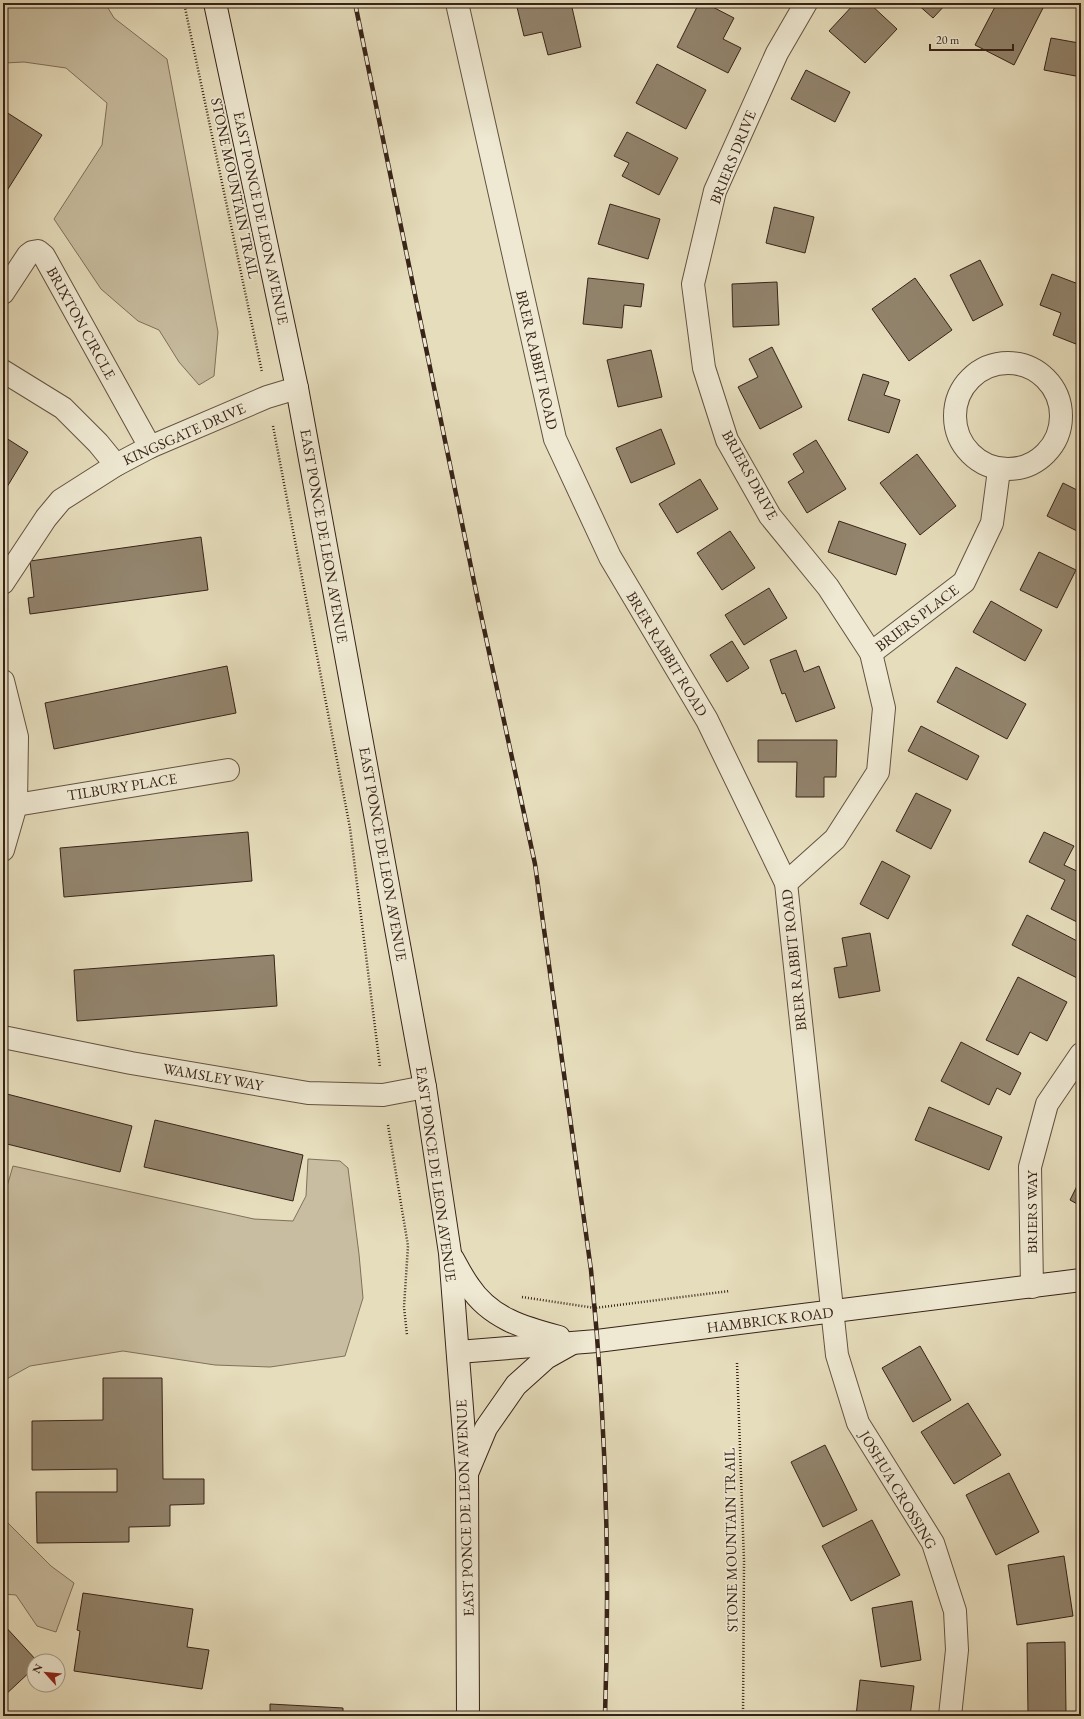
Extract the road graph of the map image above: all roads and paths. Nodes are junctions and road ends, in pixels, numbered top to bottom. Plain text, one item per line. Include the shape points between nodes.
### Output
1 (184, 3) edge
2 (215, 3) edge
3 (457, 3) edge
4 (806, 3) edge
5 (3, 293) edge
6 (3, 371) edge
7 (263, 378) dead end
8 (297, 388) junction
9 (273, 426) dead end
10 (150, 447) junction
11 (116, 465) junction
12 (999, 470) junction
13 (3, 583) edge
14 (871, 653) junction
15 (3, 681) edge
16 (228, 770) dead end
17 (16, 805) junction
18 (3, 850) edge
19 (786, 883) junction
20 (3, 1037) edge
21 (1081, 1054) edge
22 (380, 1067) dead end
23 (426, 1087) junction
24 (388, 1125) dead end
25 (450, 1253) junction
26 (1081, 1280) edge
27 (1032, 1287) junction
28 (730, 1291) dead end
29 (519, 1296) dead end
30 (832, 1312) junction
31 (407, 1335) dead end
32 (575, 1341) junction
33 (458, 1352) junction
34 (737, 1364) dead end
35 (467, 1473) junction
36 (468, 1716) edge
37 (743, 1716) edge
38 (950, 1716) edge

1 - 7 path, STONE MOUNTAIN TRAIL
2 - 8 street, EAST PONCE DE LEON AVENUE
3 - 19 street, BRER RABBIT ROAD via 555,439 610,557 707,720
4 - 14 street, BRIERS DRIVE via 777,53 716,191 693,284 704,368 727,440 770,516 828,587
5 - 10 street, BRIXTON CIRCLE via 28,255 38,251 44,256
6 - 11 street via 64,408
8 - 10 street, KINGSGATE DRIVE via 267,397
8 - 23 street, EAST PONCE DE LEON AVENUE
9 - 22 path via 350,828
10 - 11 street, KINGSGATE DRIVE
11 - 13 street, KINGSGATE DRIVE via 61,500
12 - 12 street via 1015,471 1042,459 1055,445 1062,405 1042,373 1026,364 1002,362 983,367 958,395 956,432 978,462
12 - 14 street, BRIERS PLACE via 992,523 964,582
14 - 19 street, BRIERS DRIVE via 884,708 878,772 835,839
15 - 17 street via 17,737
16 - 17 street, TILBURY PLACE
17 - 18 street
19 - 30 street, BRER RABBIT ROAD
20 - 23 street, WAMSLEY WAY via 131,1063 308,1093 383,1095
21 - 27 street, BRIERS WAY via 1046,1104 1030,1166
23 - 25 street, EAST PONCE DE LEON AVENUE
24 - 31 path via 408,1246 404,1307
25 - 32 street via 469,1287 498,1316 526,1329
25 - 33 street, EAST PONCE DE LEON AVENUE
26 - 27 street, HAMBRICK ROAD
27 - 30 street, HAMBRICK ROAD
28 - 29 path via 595,1308
30 - 32 street, HAMBRICK ROAD via 597,1341
30 - 38 street, JOSHUA CROSSING via 837,1355 858,1423 933,1543 955,1611 957,1650
32 - 33 street, HAMBRICK ROAD
32 - 35 street via 546,1358 516,1384 486,1428
33 - 35 street, EAST PONCE DE LEON AVENUE
34 - 37 path, STONE MOUNTAIN TRAIL via 744,1560
35 - 36 street, EAST PONCE DE LEON AVENUE

